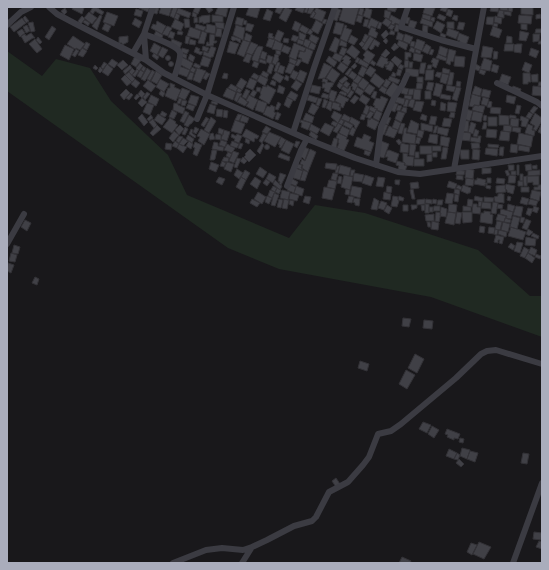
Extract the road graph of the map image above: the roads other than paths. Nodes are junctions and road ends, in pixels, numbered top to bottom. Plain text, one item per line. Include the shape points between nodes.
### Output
1 (31, 7) edge
2 (49, 7) edge
3 (153, 7) edge
4 (234, 7) edge
5 (335, 7) edge
6 (408, 7) edge
7 (484, 7) edge
8 (7, 26) edge
9 (144, 34) junction
10 (476, 49) junction
11 (133, 53) junction
12 (146, 60) junction
13 (407, 75) dead end
14 (174, 78) junction
15 (497, 83) dead end
16 (207, 96) junction
17 (542, 106) edge
18 (198, 119) dead end
19 (293, 133) junction
20 (307, 139) junction
21 (542, 156) edge
22 (376, 165) junction
23 (454, 168) junction
24 (287, 186) dead end
25 (24, 214) dead end
26 (7, 244) edge
27 (542, 364) edge
28 (542, 483) edge
29 (252, 547) junction
30 (173, 563) edge
31 (242, 563) edge
32 (513, 563) edge

1 - 8 street via 21,12
2 - 11 street via 57,14
3 - 9 street
4 - 16 street
5 - 19 street
6 - 10 street via 400,27
7 - 10 street
9 - 11 street
9 - 12 street
9 - 14 street via 178,49 180,54
10 - 23 street
11 - 12 street
12 - 14 street
13 - 22 street via 381,127
14 - 16 street
15 - 17 street
16 - 18 street
16 - 19 street
19 - 20 street
20 - 22 street
20 - 24 street
21 - 23 street
22 - 23 street via 412,174
25 - 26 street
27 - 29 street via 496,350 480,354 456,378 401,424 391,431 378,434 363,466 348,482 329,492 312,521 294,526
28 - 32 street
29 - 30 street via 243,550 206,550
29 - 31 street

